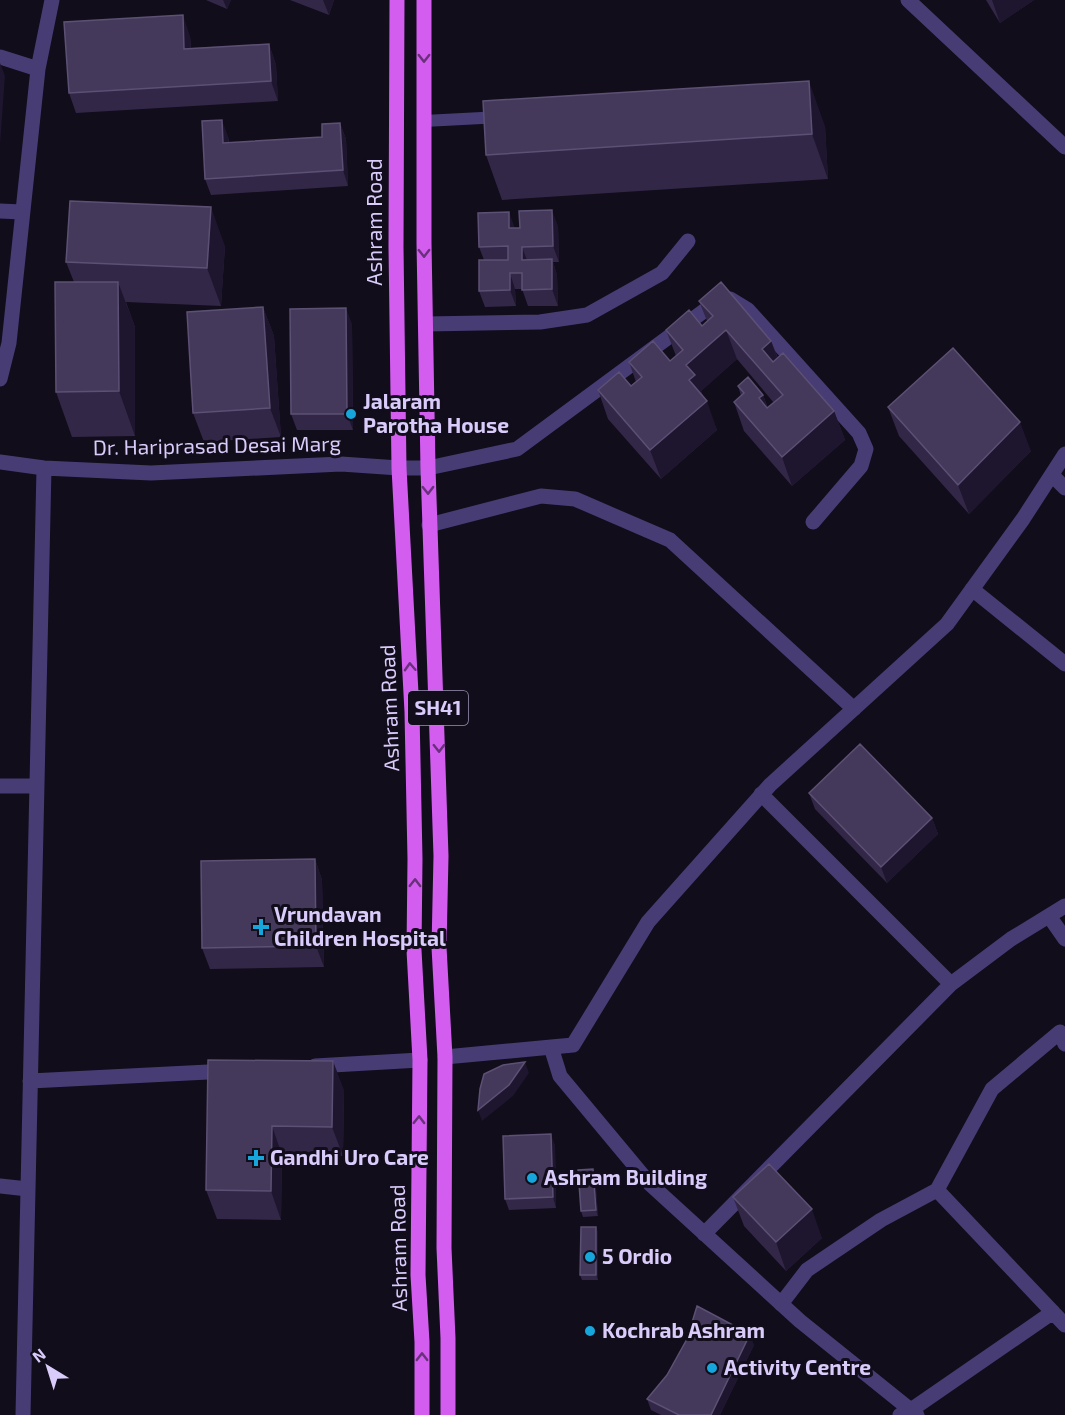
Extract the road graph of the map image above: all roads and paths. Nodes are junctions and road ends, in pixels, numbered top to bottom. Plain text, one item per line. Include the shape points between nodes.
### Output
1 (52, 0) edge
2 (397, 0) edge
3 (424, 0) edge
4 (908, 0) edge
5 (0, 57) edge
6 (38, 69) junction
7 (517, 116) edge
8 (424, 121) junction
9 (1065, 147) edge
10 (0, 211) edge
11 (22, 212) junction
12 (688, 241) dead end
13 (426, 324) junction
14 (0, 379) edge
15 (1065, 454) edge
16 (0, 462) edge
17 (44, 468) junction
18 (399, 468) junction
19 (428, 468) junction
20 (1052, 475) junction
21 (1065, 488) edge
22 (813, 522) dead end
23 (429, 525) junction
24 (972, 590) junction
25 (1065, 664) edge
26 (854, 709) junction
27 (0, 786) edge
28 (36, 786) junction
29 (761, 794) junction
30 (1065, 906) edge
31 (1049, 916) junction
32 (1065, 939) edge
33 (951, 984) junction
34 (1065, 1044) edge
35 (551, 1047) junction
36 (445, 1057) junction
37 (420, 1060) junction
38 (302, 1067) edge
39 (243, 1070) edge
40 (30, 1081) junction
41 (0, 1186) edge
42 (28, 1189) junction
43 (938, 1190) junction
44 (705, 1234) junction
45 (781, 1304) junction
46 (1053, 1312) junction
47 (1065, 1325) edge
48 (909, 1413) edge
49 (23, 1415) edge
50 (422, 1415) edge
51 (448, 1415) edge

1 - 6 street
2 - 18 main road, Ashram Road
3 -> 8 main road, SH41
4 - 9 street
5 - 6 street
6 - 11 street
7 - 8 lane
8 -> 13 main road, SH41
10 - 11 street
11 - 14 street via 9,343
12 - 13 street via 662,273 587,315 540,322
13 - 19 main road, SH41
15 - 20 street
16 - 17 street, Dr. Hariprasad Desai Marg
17 - 18 street, Dr. Hariprasad Desai Marg via 151,472 341,464
17 - 28 street
18 - 19 street, Dr. Hariprasad Desai Marg
37 -> 18 main road, Ashram Road via 414,950 412,711
19 - 22 street, Dr. Hariprasad Desai Marg via 517,449 712,305 730,299 748,310 859,433 866,449 861,466
19 -> 23 main road, SH41
20 - 21 street
20 - 24 street
23 - 26 street via 541,496 575,500 670,540
23 -> 36 main road, SH41 via 438,708 439,947
24 - 25 street
24 - 26 street via 947,624
26 - 29 street
27 - 28 street
28 - 40 street
29 - 33 street
29 - 35 street via 648,922 573,1045
30 - 31 street
31 - 32 street
31 - 33 street
33 - 44 street
34 - 43 street via 1060,1032 992,1089
35 - 36 street
35 - 44 street via 560,1077 650,1184
36 - 51 main road, SH41
37 - 38 street
50 -> 37 main road, Ashram Road via 418,1263
39 - 40 street
40 - 42 street
41 - 42 street
42 - 49 street
43 - 45 street via 881,1220 807,1270
43 - 46 street
44 - 45 street
45 - 48 street
46 - 47 street
46 - 48 street

